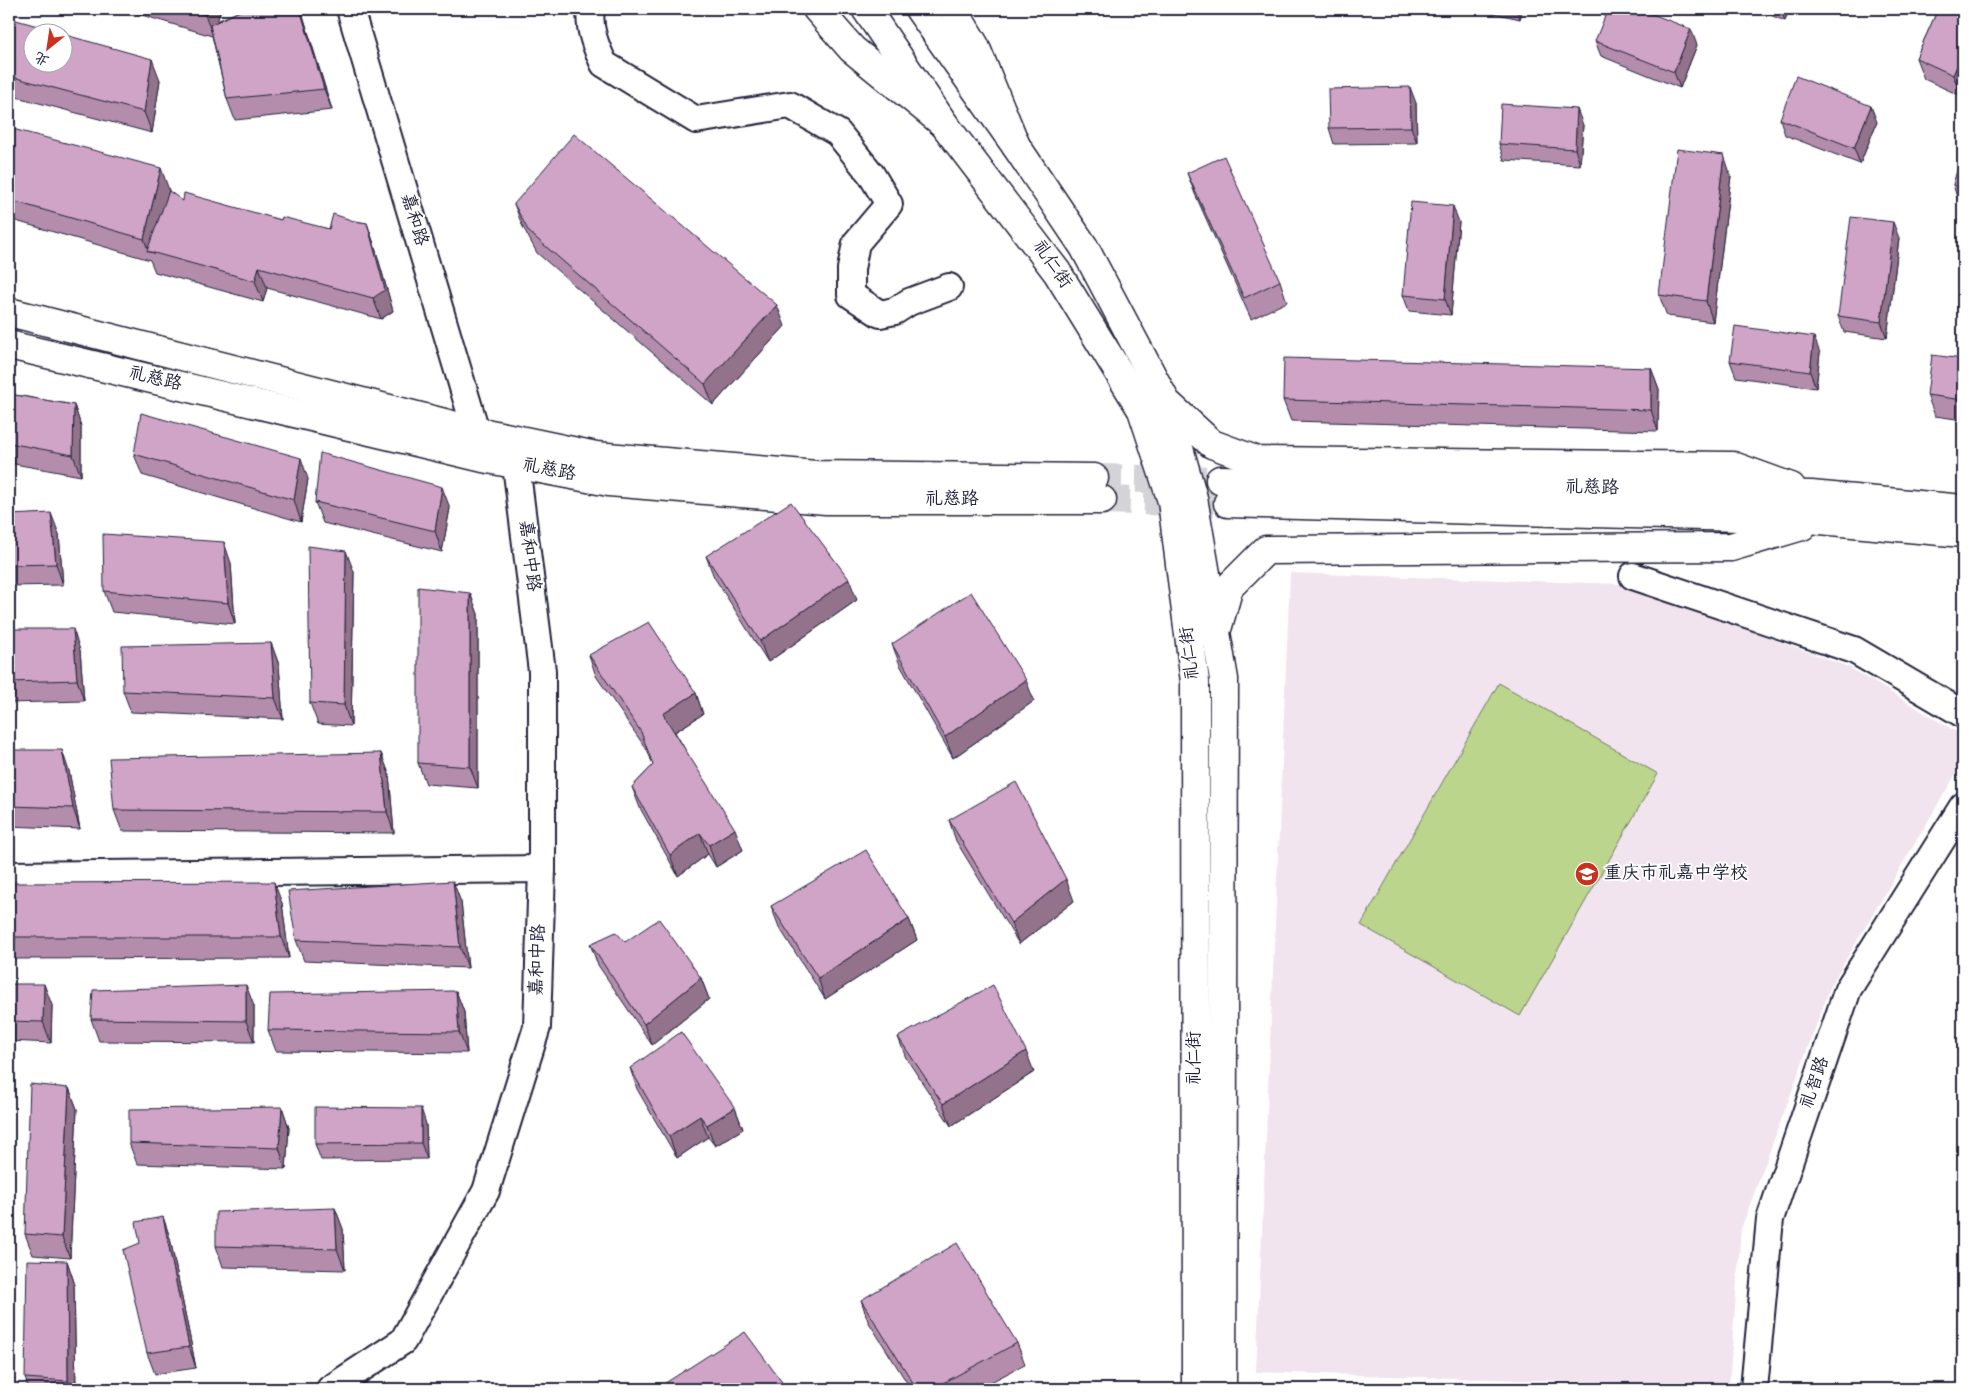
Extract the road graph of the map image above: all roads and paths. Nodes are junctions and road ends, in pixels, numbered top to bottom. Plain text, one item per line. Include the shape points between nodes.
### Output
1 (350, 9) edge
2 (591, 9) edge
3 (817, 9) edge
4 (866, 9) edge
5 (919, 9) edge
6 (953, 9) edge
7 (944, 124) junction
8 (1016, 146) junction
9 (949, 288) dead end
10 (9, 312) edge
11 (9, 345) edge
12 (1166, 402) junction
13 (476, 431) junction
14 (516, 465) junction
15 (1811, 495) junction
16 (1963, 509) edge
17 (1822, 520) junction
18 (1963, 534) edge
19 (1632, 576) dead end
20 (1216, 635) junction
21 (1963, 714) edge
22 (1963, 806) edge
23 (542, 869) junction
24 (9, 875) edge
25 (330, 1389) edge
26 (1196, 1389) edge
27 (1222, 1389) edge
28 (1754, 1389) edge

1 - 13 street, 嘉和路
2 - 9 street via 589,20 604,64 696,120 790,106 838,132 871,174 889,204 856,243 851,295 880,314
3 - 7 main road via 852,49
4 - 7 main road, 礼仁街
5 - 8 main road, 礼仁街
6 - 8 main road via 975,46
7 - 26 main road, 礼仁街 via 1058,272 1142,410 1172,501 1195,682
8 - 12 main road, 礼仁街 via 1084,248
10 - 13 main road, 礼慈路
11 - 14 main road, 礼慈路
12 - 15 main road via 1212,444 1258,461 1733,466
12 - 20 main road, 礼仁街 via 1193,498
13 - 14 main road, 礼慈路 via 596,456 816,475 1098,489 826,500 609,482
14 - 23 street, 嘉和中路 via 542,671
15 - 16 main road, 礼慈路
15 - 17 main road, 礼慈路 via 1224,492
17 - 18 main road, 礼慈路
17 - 20 main road via 1731,547 1266,550 1229,586
19 - 21 street via 1854,650
20 - 27 main road, 礼仁街 via 1224,679
22 - 28 street, 礼智路 via 1848,989 1770,1219
23 - 24 street
23 - 25 street, 嘉和中路 via 537,1027 486,1192 403,1341

